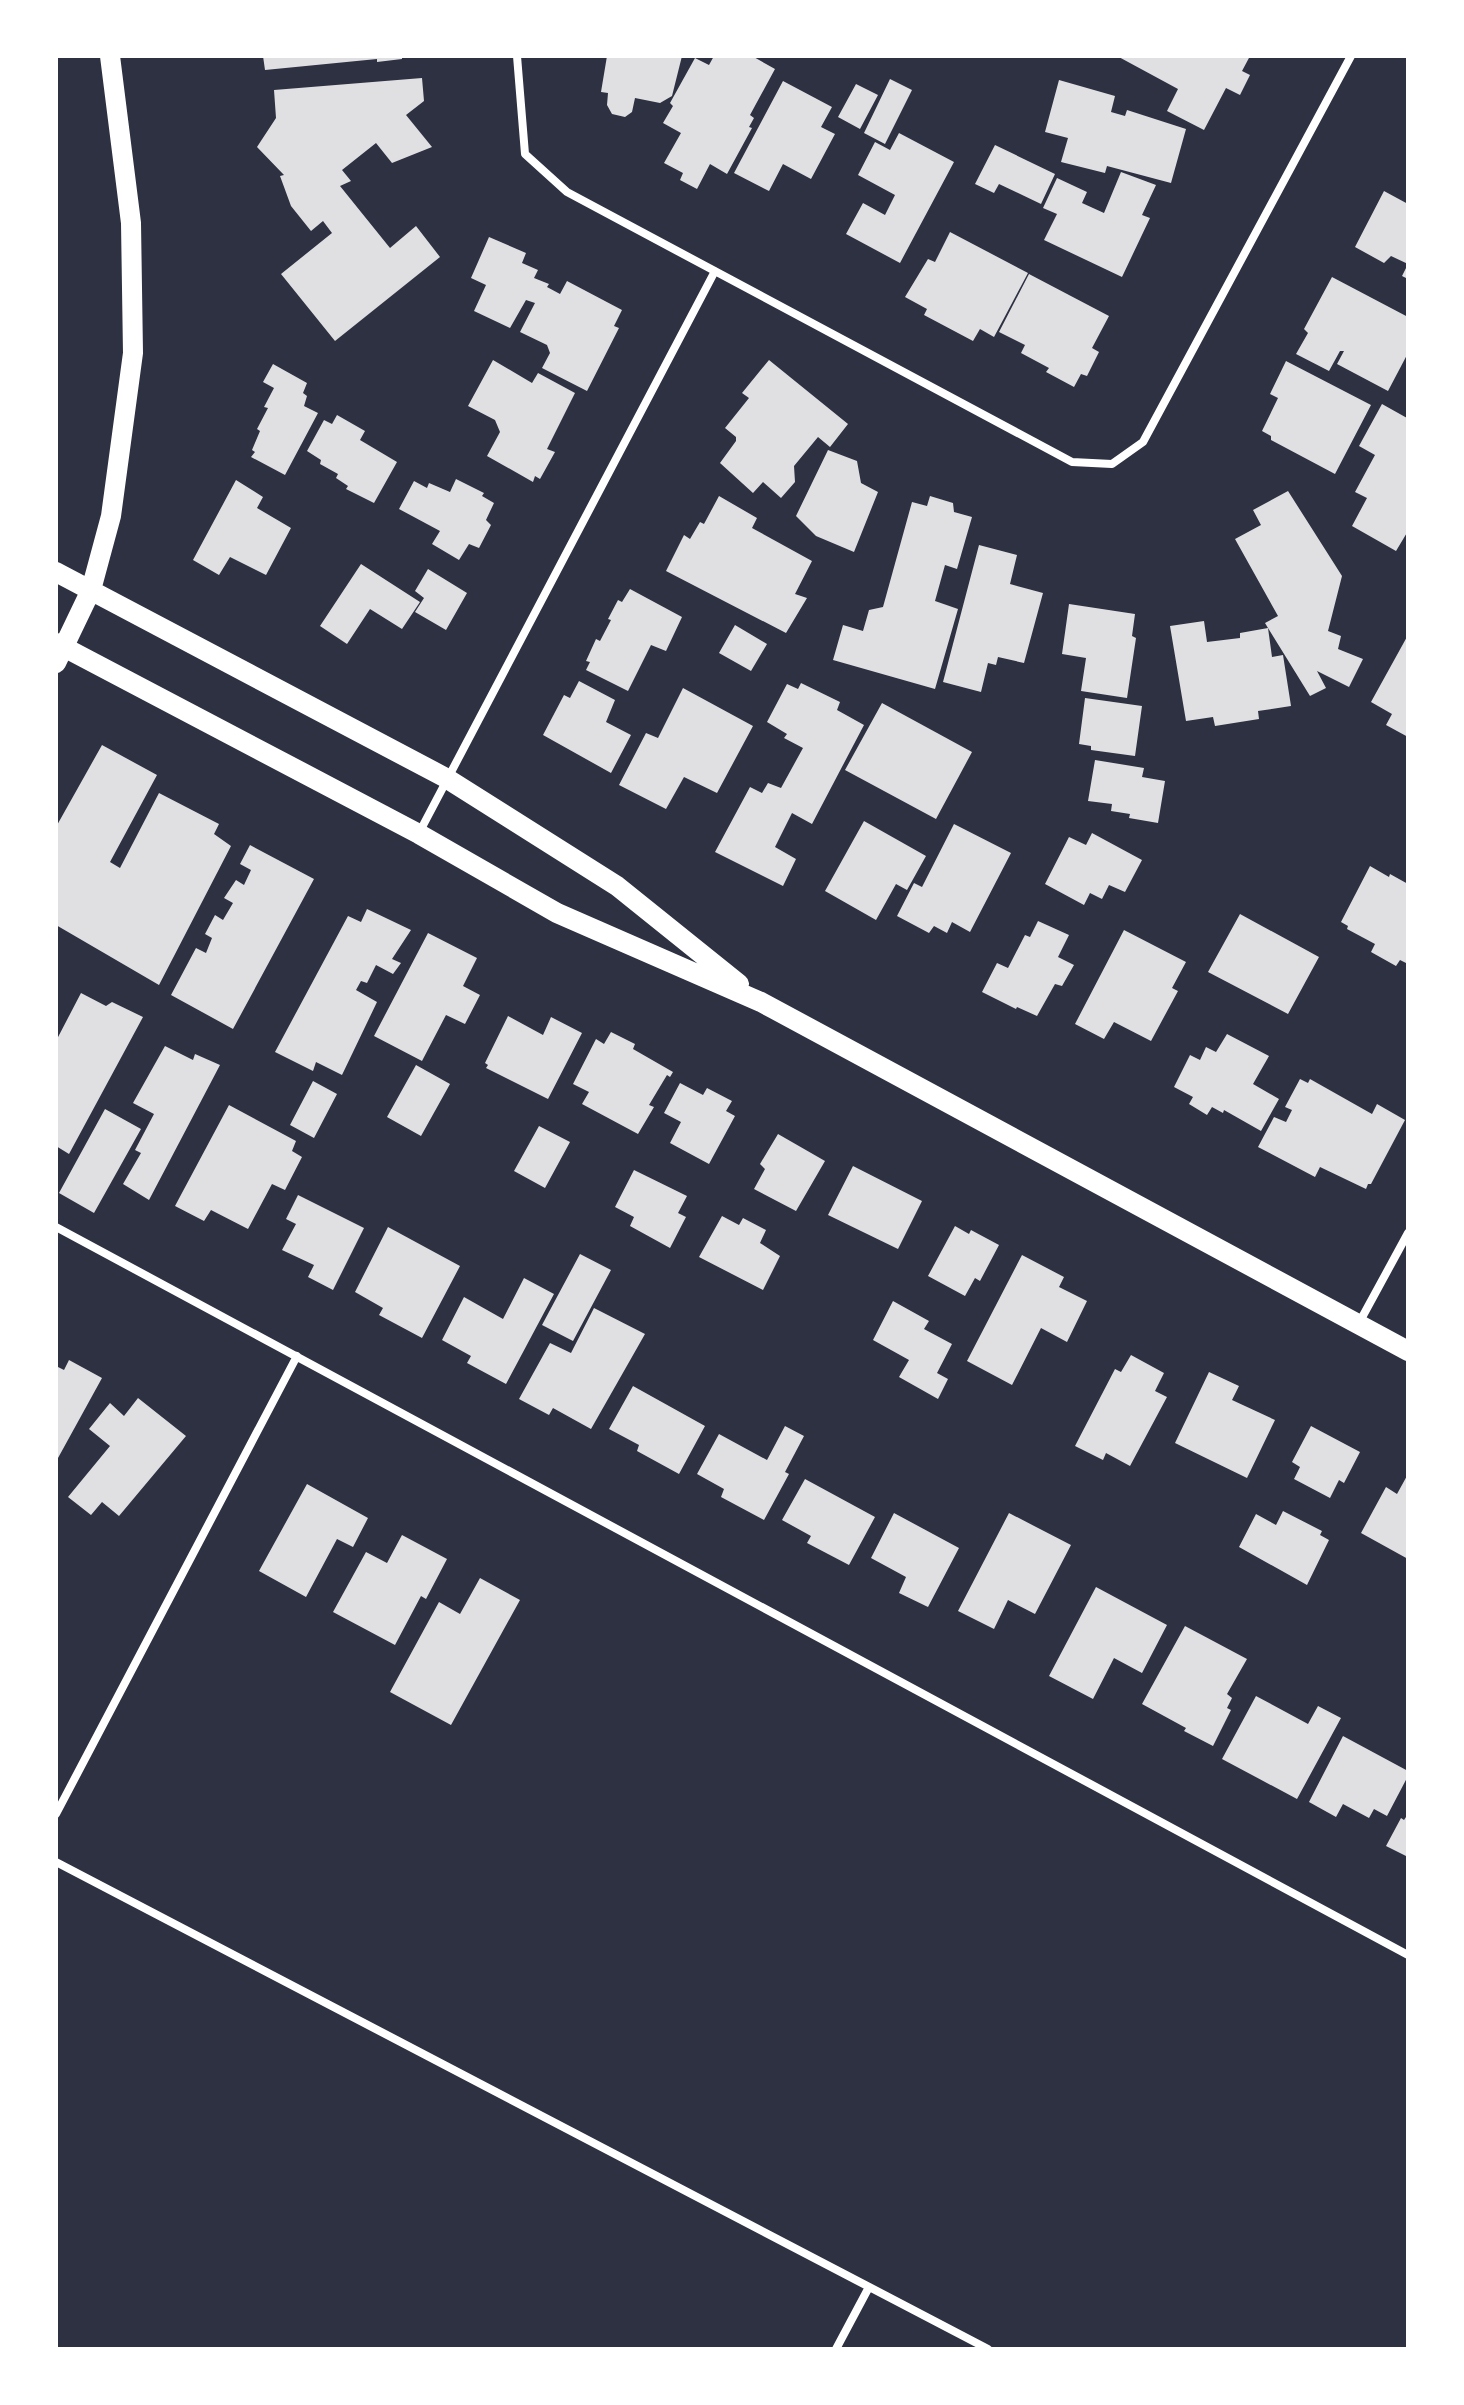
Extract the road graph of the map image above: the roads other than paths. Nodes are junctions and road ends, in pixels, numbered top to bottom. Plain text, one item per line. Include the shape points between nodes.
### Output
1 (110, 56) edge
2 (517, 56) edge
3 (1351, 56) edge
4 (715, 271) junction
5 (56, 572) edge
6 (91, 590) junction
7 (59, 651) edge
8 (446, 778) junction
9 (419, 834) junction
10 (761, 1002) junction
11 (56, 1227) edge
12 (1408, 1233) edge
13 (1359, 1324) junction
14 (1408, 1351) edge
15 (297, 1356) junction
16 (56, 1814) edge
17 (56, 1862) edge
18 (1408, 1955) edge
19 (869, 2287) junction
20 (836, 2349) edge
21 (988, 2349) edge

1 - 6 main road via 131,223 133,353 111,516
2 - 4 street via 525,154 567,192
3 - 4 street via 1143,442 1112,464 1072,462
4 - 8 street
5 - 6 main road
6 - 7 main road
6 - 8 main road
7 - 9 main road
8 - 9 street
8 - 10 main road via 617,886
9 - 10 main road via 557,913
10 - 13 main road
11 - 15 street
12 - 13 street
13 - 14 main road
15 - 16 street
15 - 18 street
17 - 19 street
19 - 20 street
19 - 21 street

